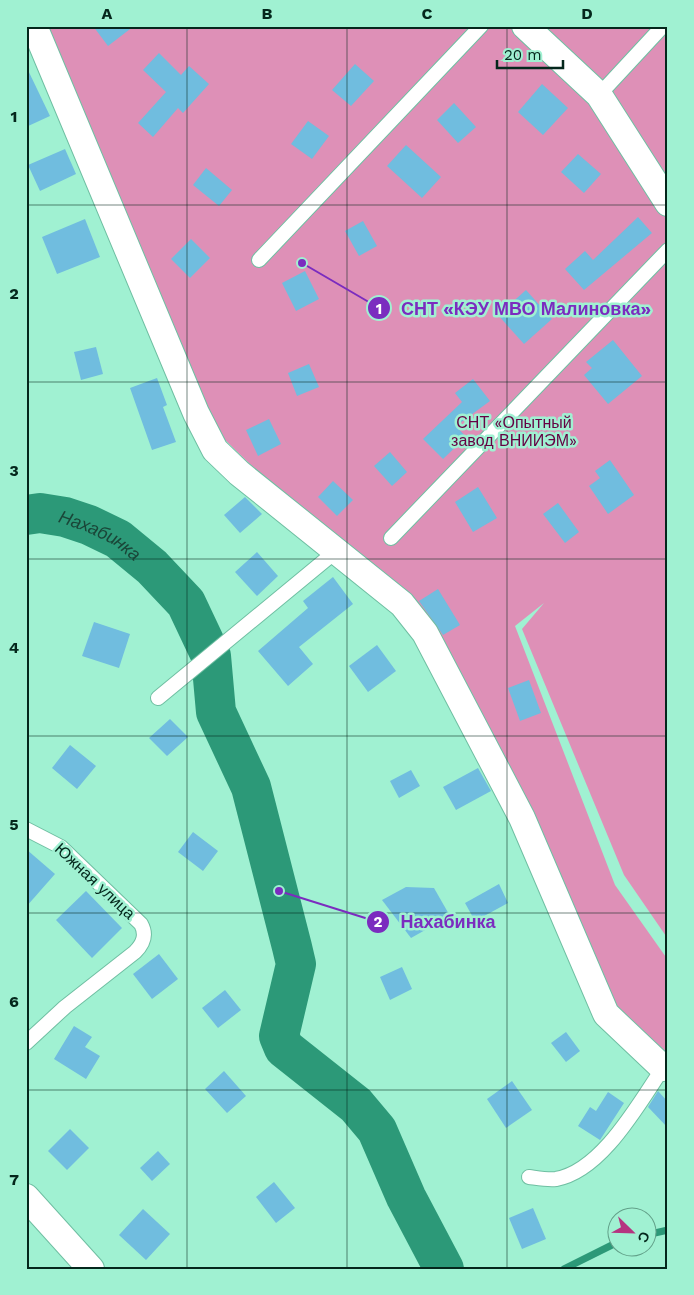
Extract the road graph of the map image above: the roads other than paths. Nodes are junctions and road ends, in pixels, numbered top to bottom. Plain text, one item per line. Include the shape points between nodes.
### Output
1 (34, 26) edge
2 (481, 26) edge
3 (526, 26) edge
4 (664, 26) edge
5 (599, 96) junction
6 (668, 202) edge
7 (668, 250) edge
8 (259, 260) dead end
9 (391, 538) dead end
10 (335, 552) junction
11 (158, 698) dead end
12 (26, 829) edge
13 (26, 1043) edge
14 (666, 1070) edge
15 (529, 1177) dead end
16 (26, 1197) edge
17 (91, 1269) edge

1 - 10 street via 196,414 215,450
2 - 8 lane
3 - 5 street
4 - 5 lane
5 - 6 street
7 - 9 lane
10 - 11 lane
10 - 14 street via 402,604 425,633 522,818 606,1014
12 - 13 lane, Южная улица via 62,847 144,930 141,946 135,952 65,1007
14 - 15 lane via 618,1132 590,1161 555,1179
16 - 17 street

